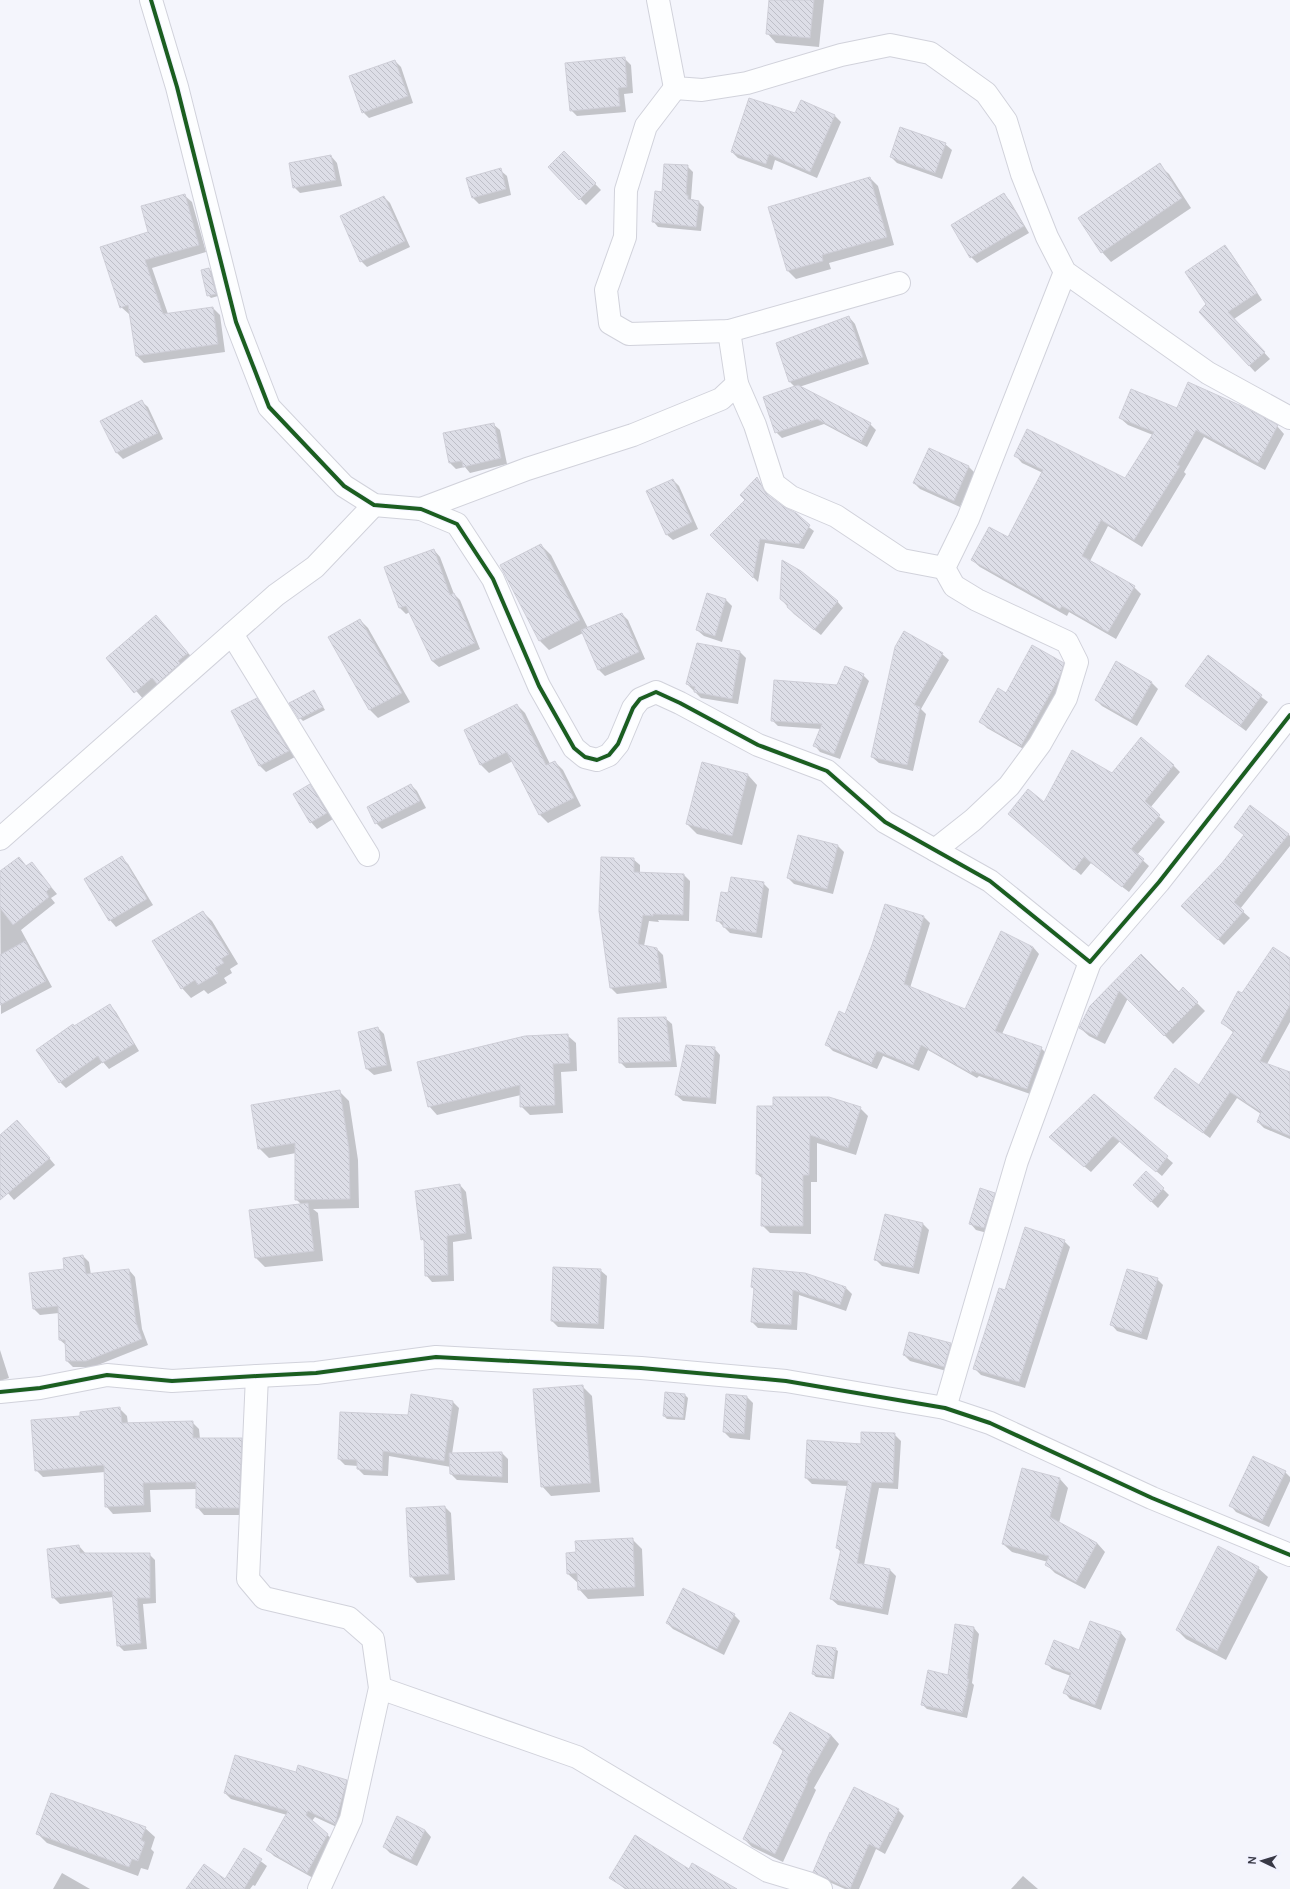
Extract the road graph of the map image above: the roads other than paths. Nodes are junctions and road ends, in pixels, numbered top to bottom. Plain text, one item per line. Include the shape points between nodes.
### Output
1 (151, 0) edge
2 (658, 0) edge
3 (675, 88) junction
4 (1065, 272) junction
5 (899, 283) dead end
6 (729, 331) junction
7 (737, 384) junction
8 (1290, 418) edge
9 (374, 505) junction
10 (421, 509) junction
11 (944, 568) junction
12 (232, 634) junction
13 (1290, 715) edge
14 (0, 839) edge
15 (935, 850) junction
16 (368, 855) dead end
17 (1090, 962) junction
18 (257, 1376) junction
19 (0, 1392) edge
20 (945, 1408) junction
21 (1290, 1556) edge
22 (380, 1688) junction
23 (319, 1889) edge
24 (821, 1889) edge

1 - 9 street via 177,87 236,322 269,407 344,486
2 - 3 street
3 - 4 street via 702,90 747,83 841,55 890,45 930,54 986,93 1006,121 1022,174 1047,237
3 - 6 street via 646,126 626,190 625,237 606,290 610,323 629,334
4 - 8 street via 1208,373
4 - 11 street via 968,519
5 - 6 street
6 - 7 street
7 - 10 street via 721,399 633,435 527,469
7 - 11 street via 755,425 774,484 791,497 836,516 902,560
9 - 10 street
9 - 12 street via 315,567
10 - 15 street via 457,524 493,580 539,686 574,748 585,757 597,760 609,755 618,744 633,708 640,699 656,692 758,745 827,771 885,822
11 - 15 street via 954,586 977,600 1067,642 1077,662 1066,698 1040,744 1013,780 973,820
12 - 14 street
12 - 16 street
13 - 17 street via 1159,882
15 - 17 street via 990,881
17 - 20 street via 1017,1161
18 - 19 street via 172,1381 107,1375 40,1388
18 - 20 street via 316,1373 436,1357 641,1368 786,1381
18 - 22 street via 248,1579 264,1598 349,1618 373,1639
20 - 21 street via 990,1422 1152,1498
22 - 23 street via 351,1819
22 - 24 street via 577,1757 768,1871

